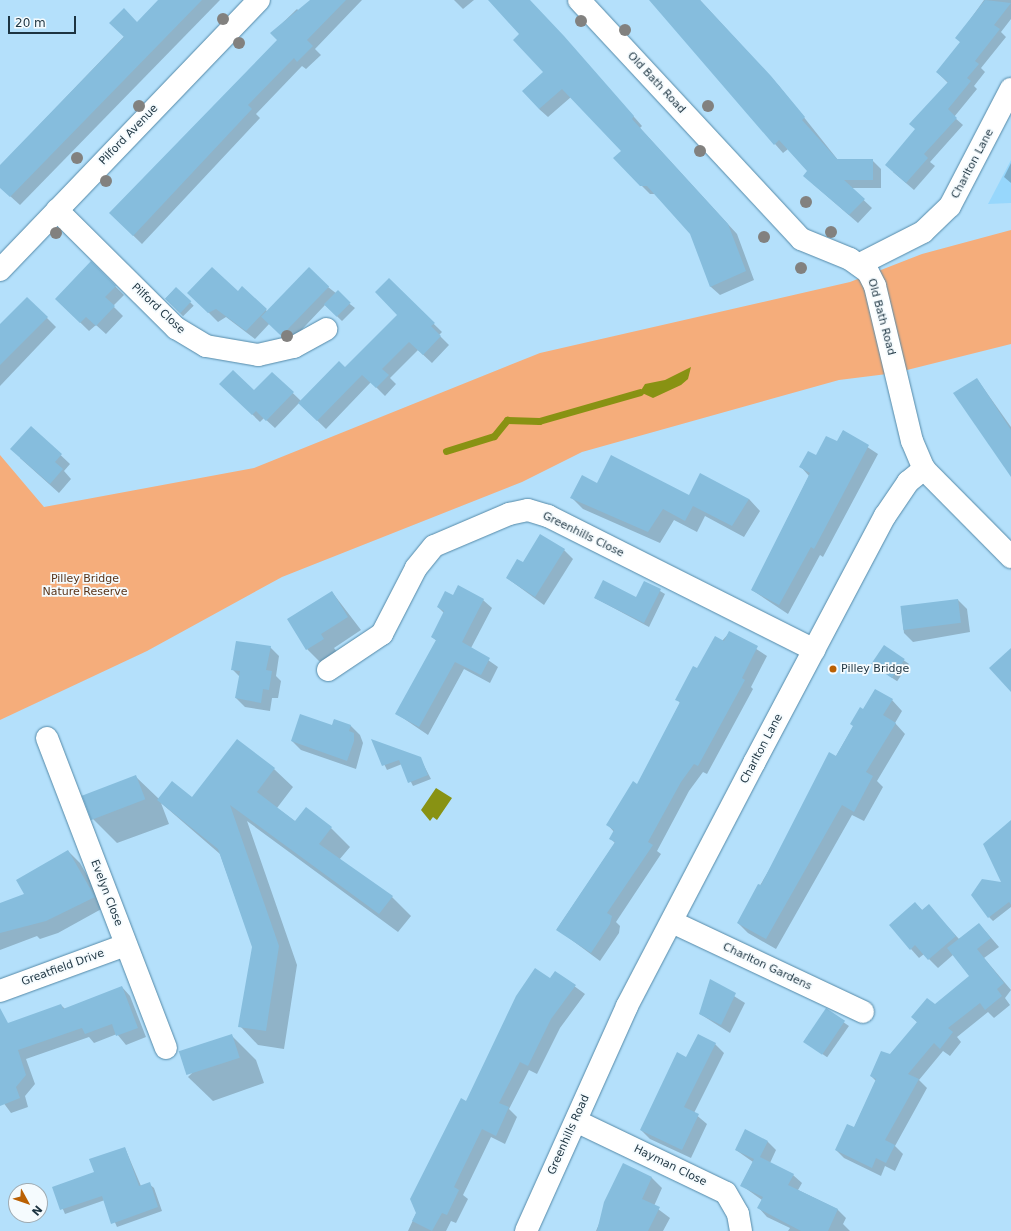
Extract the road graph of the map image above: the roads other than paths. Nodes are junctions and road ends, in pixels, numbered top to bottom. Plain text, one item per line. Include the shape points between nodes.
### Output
1 (259, 0) edge
2 (579, 0) edge
3 (1011, 89) edge
4 (57, 210) junction
5 (860, 264) junction
6 (0, 270) edge
7 (326, 329) dead end
8 (924, 469) junction
9 (1011, 557) edge
10 (814, 650) junction
11 (328, 670) dead end
12 (47, 738) dead end
13 (672, 922) junction
14 (126, 945) junction
15 (0, 991) edge
16 (863, 1012) dead end
17 (612, 1040) joint
18 (166, 1048) dead end
19 (576, 1121) junction
20 (526, 1231) edge
21 (741, 1231) edge

1 - 4 street, Pilford Avenue
2 - 5 street, Old Bath Road via 800,239
3 - 5 street, Charlton Lane via 950,206 922,232
4 - 6 street, Pilford Avenue
4 - 7 street, Pilford Close via 176,328 206,346 240,354 264,354 294,347
5 - 8 street, Old Bath Road via 872,279 912,441
8 - 9 street, Old Bath Road
8 - 10 street, Charlton Lane via 908,482 885,516
10 - 11 street, Greenhills Close via 548,516 528,510 509,514 434,546 416,568 382,634
10 - 13 street, Charlton Lane
12 - 14 street, Evelyn Close
13 - 16 street, Charlton Gardens
13 - 17 street, Charlton Lane
14 - 15 street, Greatfield Drive
14 - 18 street, Evelyn Close
17 - 19 street, Greenhills Road
19 - 20 street, Greenhills Road
19 - 21 street, Hayman Close via 726,1193 738,1214

